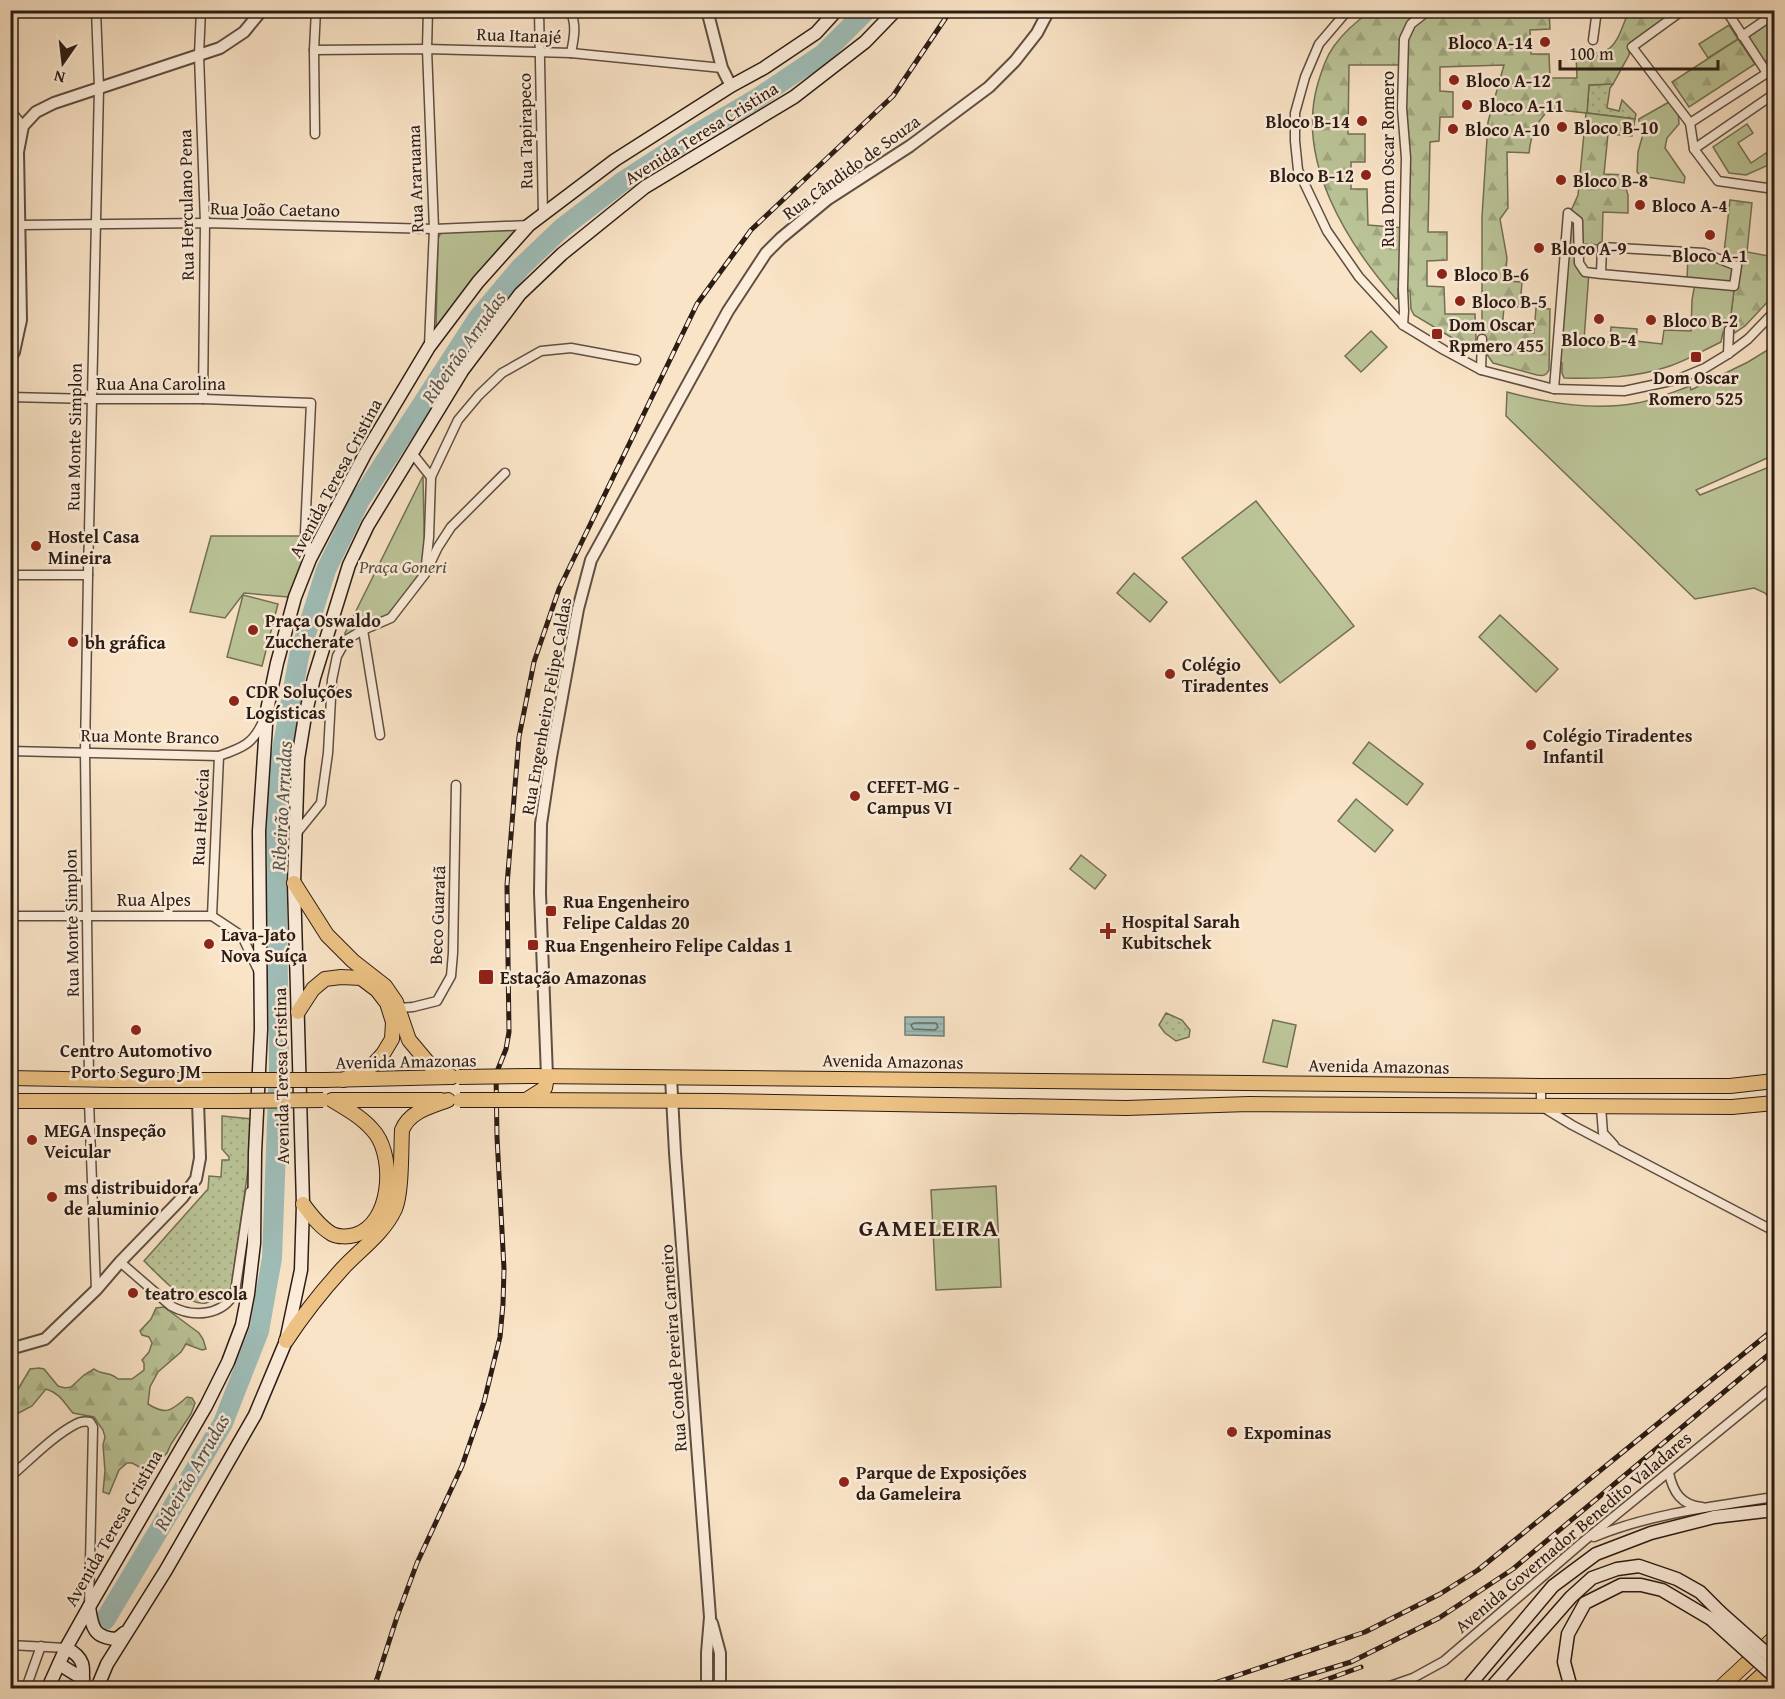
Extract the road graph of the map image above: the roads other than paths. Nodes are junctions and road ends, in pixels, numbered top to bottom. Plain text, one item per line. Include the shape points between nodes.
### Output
1 (96, 10) edge
2 (201, 10) edge
3 (262, 10) edge
4 (316, 10) edge
5 (428, 10) edge
6 (538, 10) edge
7 (570, 10) edge
8 (707, 10) edge
9 (837, 10) edge
10 (896, 10) edge
11 (1049, 10) edge
12 (1348, 10) edge
13 (1436, 10) edge
14 (1597, 10) edge
15 (1683, 10) edge
16 (1726, 10) edge
17 (1774, 14) edge
18 (1742, 36) junction
19 (1593, 40) dead end
20 (427, 49) junction
21 (314, 50) junction
22 (540, 52) junction
23 (571, 53) junction
24 (199, 55) junction
25 (722, 68) junction
26 (731, 86) junction
27 (99, 88) junction
28 (1774, 94) edge
29 (10, 110) edge
30 (1690, 123) junction
31 (23, 126) junction
32 (315, 134) dead end
33 (1694, 148) junction
34 (1774, 189) edge
35 (543, 215) junction
36 (205, 223) junction
37 (95, 224) junction
38 (20, 225) junction
39 (529, 225) junction
40 (434, 229) junction
41 (1601, 274) junction
42 (1774, 312) edge
43 (1402, 325) junction
44 (1729, 330) dead end
45 (1482, 339) dead end
46 (429, 347) junction
47 (1728, 354) junction
48 (10, 358) edge
49 (636, 360) dead end
50 (695, 370) joint
51 (1481, 370) junction
52 (1554, 389) junction
53 (10, 398) edge
54 (92, 399) junction
55 (202, 399) junction
56 (412, 453) junction
57 (505, 473) dead end
58 (431, 477) junction
59 (310, 559) junction
60 (425, 574) junction
61 (10, 575) edge
62 (87, 575) junction
63 (363, 630) junction
64 (267, 710) junction
65 (380, 735) dead end
66 (10, 751) edge
67 (85, 752) junction
68 (219, 756) junction
69 (456, 785) dead end
70 (295, 836) junction
71 (294, 883) junction
72 (10, 916) edge
73 (88, 916) junction
74 (212, 916) junction
75 (262, 981) junction
76 (398, 1008) junction
77 (298, 1012) junction
78 (547, 1076) junction
79 (455, 1077) junction
80 (671, 1077) junction
81 (10, 1078) edge
82 (89, 1079) junction
83 (343, 1080) junction
84 (1774, 1081) edge
85 (1541, 1086) junction
86 (327, 1100) junction
87 (454, 1100) junction
88 (525, 1100) junction
89 (672, 1100) junction
90 (10, 1101) edge
91 (89, 1101) junction
92 (198, 1102) junction
93 (1774, 1103) edge
94 (1541, 1106) junction
95 (1602, 1107) junction
96 (1616, 1148) junction
97 (255, 1153) junction
98 (303, 1204) junction
99 (1774, 1231) edge
100 (120, 1262) junction
101 (96, 1290) junction
102 (286, 1341) junction
103 (10, 1349) edge
104 (1774, 1386) edge
105 (1669, 1473) junction
106 (10, 1477) edge
107 (1774, 1497) edge
108 (1739, 1502) junction
109 (1709, 1507) junction
110 (1771, 1511) edge
111 (1584, 1541) junction
112 (88, 1607) junction
113 (1715, 1615) junction
114 (710, 1617) junction
115 (128, 1629) junction
116 (1774, 1638) edge
117 (10, 1645) edge
118 (41, 1646) junction
119 (66, 1648) junction
120 (1774, 1662) edge
121 (59, 1664) junction
122 (1774, 1676) edge
123 (82, 1684) edge
124 (26, 1689) edge
125 (48, 1689) edge
126 (97, 1689) edge
127 (707, 1689) edge
128 (720, 1689) edge
129 (1384, 1689) edge
130 (1467, 1689) edge
131 (1491, 1689) edge
132 (1571, 1689) edge
133 (1720, 1689) edge
134 (1748, 1689) edge

1 - 27 street, Rua Monte Simplon
2 - 24 street, Rua Herculano Pena
3 - 24 street via 244,32 220,48
4 - 21 street
5 - 20 street, Rua Araruama
6 - 22 street, Rua Tapirapeco
7 - 23 street via 574,20
8 - 25 street
9 - 26 main road, Avenida Teresa Cristina via 816,33
10 - 56 main road, Avenida Teresa Cristina via 865,42 794,97 645,187 562,254 520,294 462,371
11 - 50 street, Rua Cândido de Souza via 1015,61 989,87 910,146 828,199 766,253
12 - 43 street via 1319,44 1305,77 1295,113 1298,170 1327,231 1359,277
13 - 43 street, Rua Dom Oscar Romero via 1411,24 1404,39
14 - 19 street
15 - 30 street via 1632,47
16 - 18 street
17 - 18 street
18 - 30 street via 1767,73
20 - 21 street, Rua Itanajé
20 - 22 street, Rua Itanajé
20 - 40 street, Rua Araruama
21 - 32 street
22 - 23 street, Rua Itanajé
22 - 35 street, Rua Tapirapeco
23 - 25 street, Rua Itanajé
24 - 27 street
24 - 36 street, Rua Herculano Pena
25 - 26 street
26 - 35 main road, Avenida Teresa Cristina via 615,160
27 - 31 street via 54,103 36,112
27 - 37 street, Rua Monte Simplon
28 - 33 street
29 - 31 street
30 - 33 street
31 - 38 street via 18,152
33 - 34 street via 1718,181
35 - 39 main road, Avenida Teresa Cristina
36 - 37 street, Rua João Caetano
36 - 40 street, Rua João Caetano
36 - 55 street, Rua Herculano Pena
37 - 38 street, Rua João Caetano
37 - 54 street, Rua Monte Simplon
38 - 48 street via 21,320
39 - 40 street, Rua João Caetano
39 - 46 main road, Avenida Teresa Cristina via 478,282
40 - 46 street, Rua Araruama
41 - 41 street via 1602,247 1704,253 1737,266 1734,286
41 - 52 street via 1585,272 1579,263 1578,221 1568,213
42 - 47 street
43 - 51 street
44 - 47 street
45 - 51 street
46 - 59 main road, Avenida Teresa Cristina via 364,454
47 - 52 street via 1676,380 1624,391
49 - 58 street via 571,348 542,351 502,373 458,420
50 - 78 street, Rua Engenheiro Felipe Caldas via 591,560 578,609 541,824
51 - 52 street
53 - 54 street, Rua Ana Carolina
54 - 55 street, Rua Ana Carolina
54 - 62 street, Rua Monte Simplon
55 - 59 street, Rua Ana Carolina via 310,403 305,533
56 - 58 street
56 - 70 main road, Avenida Teresa Cristina via 368,525 334,610 305,716 298,759
57 - 60 street via 451,527
58 - 60 street
59 - 64 main road, Avenida Teresa Cristina via 292,608
60 - 63 street via 391,618
61 - 62 street
62 - 67 street, Rua Monte Simplon
63 - 65 street
63 - 70 street via 346,640 337,656 321,803
64 - 68 street, Rua Monte Branco via 256,735 247,744
64 - 75 main road, Avenida Teresa Cristina via 258,831
66 - 67 street, Rua Monte Branco
67 - 68 street, Rua Monte Branco
67 - 73 street, Rua Monte Simplon
68 - 74 street, Rua Helvécia
69 - 76 street, Beco Guaratã via 451,976 437,1001
70 - 71 main road, Avenida Teresa Cristina
71 - 76 main road via 327,935 385,986
71 - 77 main road, Avenida Teresa Cristina
72 - 73 street, Rua Alpes
73 - 74 street, Rua Alpes
73 - 82 street, Rua Monte Simplon
74 - 75 street, Rua Alpes via 242,936
75 - 97 main road, Avenida Teresa Cristina
76 - 79 main road via 409,1040 430,1065
77 - 83 main road via 325,979 341,977 361,978 387,1003 393,1022 392,1039 373,1065
77 - 98 main road, Avenida Teresa Cristina
78 - 79 main road, Avenida Amazonas, bridge
78 - 80 main road, Avenida Amazonas
78 - 88 main road via 545,1088
79 - 83 main road, Avenida Amazonas
80 - 85 main road, Avenida Amazonas
80 - 89 street, Rua Conde Pereira Carneiro
81 - 82 main road, Avenida Amazonas
82 - 83 main road, Avenida Amazonas, bridge
84 - 85 main road, Avenida Amazonas via 1730,1086
85 - 94 street
86 - 87 main road
86 - 92 main road, bridge
86 - 98 main road via 359,1116 377,1136 387,1169 385,1199 366,1230 351,1237 334,1235 322,1227
87 - 88 main road, bridge
87 - 102 main road via 416,1113 406,1121 396,1207 370,1242 308,1308
88 - 89 main road
89 - 94 main road via 1126,1108 1249,1104
89 - 114 street, Rua Conde Pereira Carneiro
90 - 91 main road
91 - 92 main road
91 - 101 street
92 - 100 street via 200,1158 196,1179
93 - 95 main road via 1732,1107
94 - 95 main road
94 - 96 street
95 - 96 street via 1604,1133
96 - 99 street
97 - 100 street via 235,1292 224,1306 201,1314 179,1311
97 - 112 main road, Avenida Teresa Cristina via 254,1243 238,1335 206,1406
98 - 102 main road, Avenida Teresa Cristina via 301,1270
100 - 101 street
101 - 103 street via 45,1339
102 - 115 main road, Avenida Teresa Cristina via 255,1415
104 - 105 street, Avenida Governador Benedito Valadares
105 - 109 street via 1672,1487 1681,1499 1694,1506
105 - 111 street, Avenida Governador Benedito Valadares
106 - 112 street via 77,1423 90,1422 93,1427
107 - 108 street
108 - 109 street
108 - 110 street
109 - 111 street via 1620,1526
110 - 130 main road via 1714,1517 1651,1533 1596,1554 1553,1586
111 - 129 street, Avenida Governador Benedito Valadares via 1444,1661
112 - 115 main road via 96,1634 117,1639
112 - 119 main road, Avenida Teresa Cristina
113 - 120 main road, bridge
113 - 122 main road, bridge
113 - 131 main road via 1700,1592 1677,1579 1640,1566 1617,1569 1592,1578 1571,1597
113 - 132 main road via 1641,1584 1612,1589 1585,1603 1568,1634 1563,1662
114 - 127 street, Rua Conde Pereira Carneiro
114 - 128 street, Rua Conde Pereira Carneiro via 720,1653
115 - 126 main road, Avenida Teresa Cristina via 106,1664
116 - 133 main road
117 - 118 street
118 - 119 street
118 - 124 street
119 - 121 main road, Avenida Teresa Cristina
119 - 123 main road via 77,1654 83,1665
120 - 134 main road
121 - 123 main road
121 - 125 main road, Avenida Teresa Cristina

